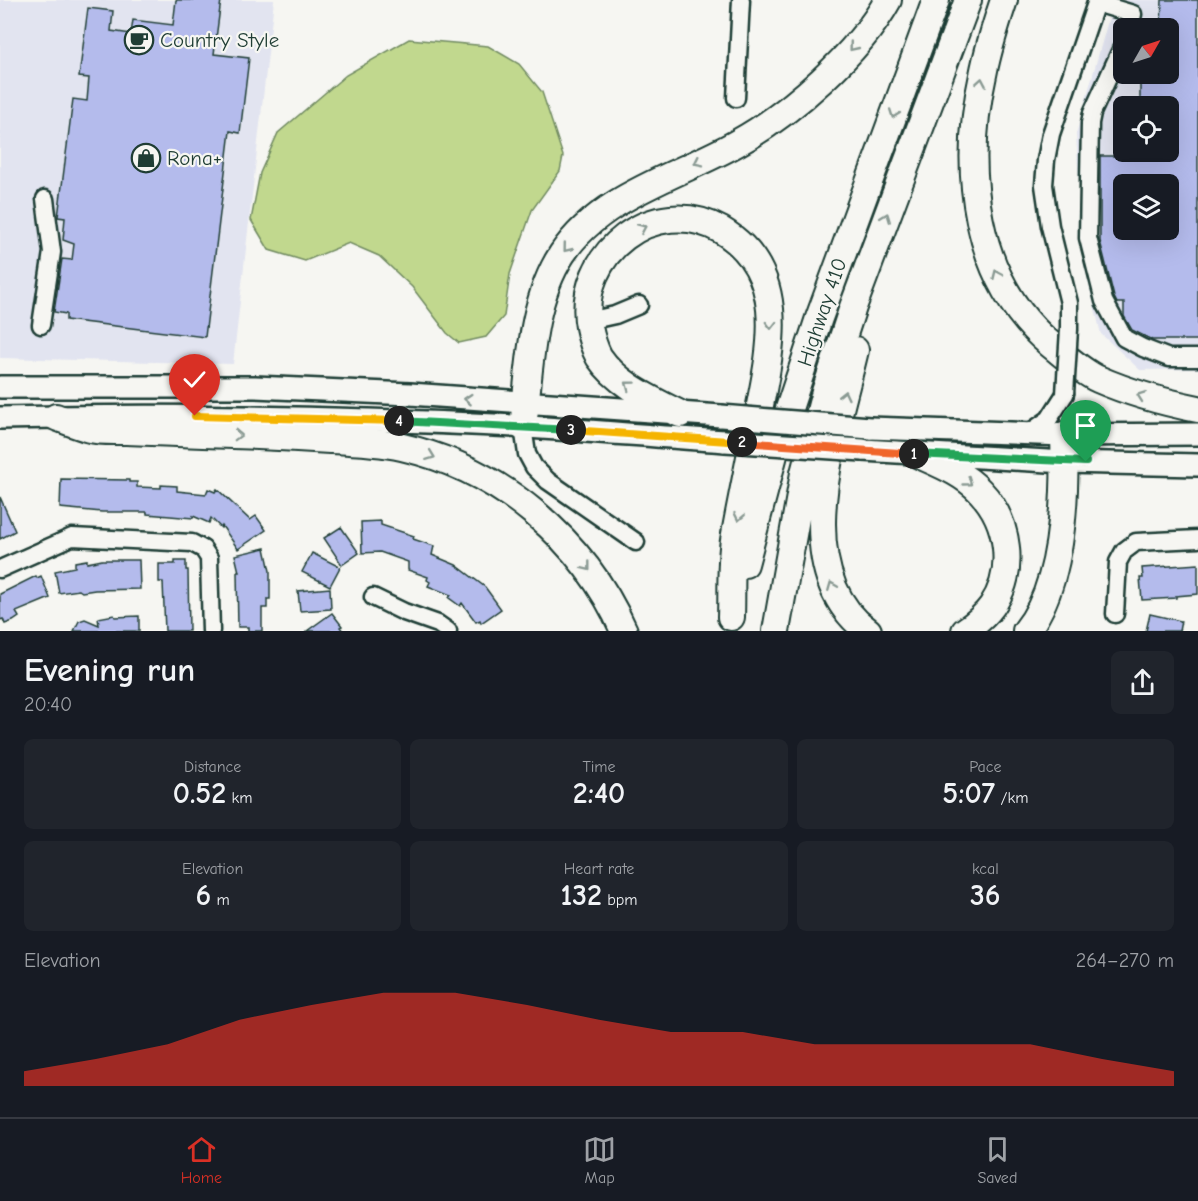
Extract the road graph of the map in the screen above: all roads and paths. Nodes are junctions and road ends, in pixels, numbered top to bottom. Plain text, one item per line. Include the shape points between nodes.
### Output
1 (741, 0) edge
2 (888, 0) edge
3 (936, 0) edge
4 (968, 0) edge
5 (1004, 0) edge
6 (1096, 2) edge
7 (1132, 18) edge
8 (1113, 67) edge
9 (736, 98) dead end
10 (45, 199) dead end
11 (866, 272) junction
12 (639, 305) dead end
13 (588, 321) junction
14 (41, 325) dead end
15 (1198, 358) edge
16 (0, 387) edge
17 (1065, 394) junction
18 (1198, 409) edge
19 (680, 414) junction
20 (525, 415) junction
21 (56, 417) junction
22 (0, 418) edge
23 (1029, 433) junction
24 (1198, 434) edge
25 (1064, 435) junction
26 (917, 454) junction
27 (1065, 462) junction
28 (1198, 465) edge
29 (1198, 539) edge
30 (636, 542) dead end
31 (0, 569) edge
32 (373, 597) dead end
33 (1115, 614) dead end
34 (730, 624) edge
35 (211, 631) edge
36 (448, 631) edge
37 (624, 631) edge
38 (776, 631) edge
39 (868, 631) edge
40 (965, 631) edge
41 (1026, 631) edge

1 - 9 street
2 -> 20 highway via 850,52 773,121 610,208 572,242 550,277 539,307
3 -> 34 highway, Highway 410 via 815,329 775,451
11 -> 4 highway, Highway 410
18 -> 5 highway via 1148,399 1096,378 1034,330 998,278 981,227 974,151 982,74
6 - 7 street via 1133,14
6 - 17 street, bridge via 1051,134 1044,184 1068,303
8 - 15 street via 1090,123 1088,237 1104,301 1124,338 1169,358
10 - 14 street via 52,252
11 - 38 highway, Highway 410 via 825,392 804,473
39 -> 11 highway via 844,609 835,594 824,561 822,536 826,476 868,292
12 - 13 street
19 -> 13 highway via 636,391 613,373 598,355
13 -> 34 highway via 589,292 603,259 620,240 657,222 688,219 711,225 738,242 762,277 772,318 770,356 734,543
20 -> 16 main road via 410,394 255,387
17 - 23 street via 1049,419
17 - 25 street
19 - 20 main road
19 - 23 main road, bridge via 870,428
20 - 21 main road
20 - 26 main road, bridge via 725,441
20 - 30 street via 527,454 534,466 548,481
21 - 22 main road
21 -> 37 highway via 92,430 270,436 399,446 424,452 467,469 546,522 599,583
23 - 25 main road
24 - 25 main road
25 - 27 highway
26 - 27 main road
26 -> 40 highway via 951,470 979,490 994,510 1004,534 1007,565 999,592 982,618
27 - 28 main road
27 - 41 highway via 1055,572
29 - 33 street via 1136,542 1124,551 1118,562
31 - 35 street via 72,537 192,543 209,558
32 - 36 street

